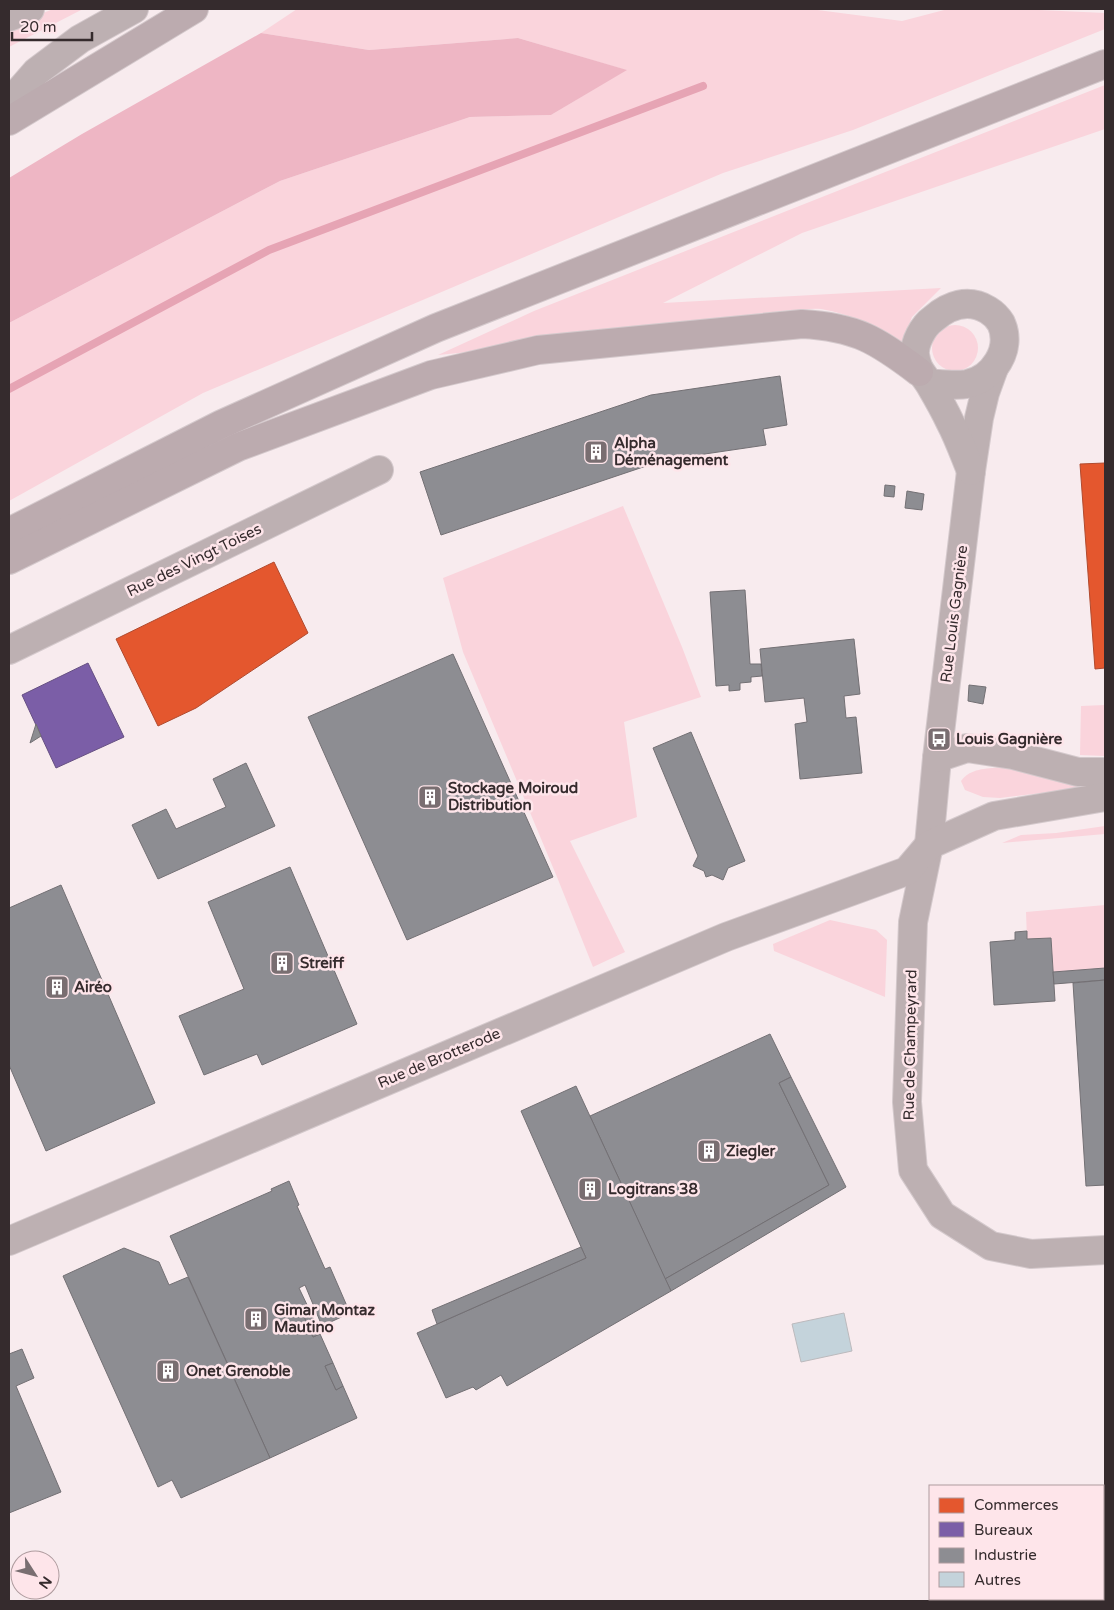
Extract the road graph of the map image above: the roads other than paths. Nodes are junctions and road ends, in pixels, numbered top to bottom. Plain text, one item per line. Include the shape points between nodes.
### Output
1 (30, 9) edge
2 (134, 9) edge
3 (194, 9) edge
4 (9, 17) edge
5 (1105, 64) edge
6 (9, 103) edge
7 (9, 121) edge
8 (994, 368) junction
9 (924, 377) junction
10 (379, 470) dead end
11 (971, 471) junction
12 (9, 532) edge
13 (9, 560) edge
14 (9, 650) edge
15 (937, 758) junction
16 (1105, 772) edge
17 (1105, 797) edge
18 (929, 845) junction
19 (872, 883) junction
20 (916, 913) junction
21 (9, 1241) edge
22 (1105, 1250) edge

1 - 4 street
2 - 6 street via 80,39 50,61
3 - 7 highway
5 - 12 highway via 436,328 222,424
8 - 9 street via 982,379 967,384
8 - 9 street, Rue Louis Gagnière via 1002,355 1004,341 1000,321 987,309 969,303 943,311 919,336 915,353
8 - 11 street, Rue Louis Gagnière via 979,418
9 - 11 street, Rue Louis Gagnière via 951,423
9 - 13 highway via 870,338 826,325 802,324 538,350 430,375 238,446
10 - 14 street, Rue des Vingt Toises
11 - 15 street, Rue Louis Gagnière
15 - 16 street via 967,748 1013,755 1078,772
15 - 18 street, Rue Louis Gagnière
17 - 18 street via 994,816
18 - 19 street, Rue de Brotterode via 907,871
18 - 20 street, Rue de Champeyrard
19 - 20 street via 906,903
19 - 21 street, Rue de Brotterode via 726,937
20 - 22 street, Rue de Champeyrard via 913,922 907,1102 913,1170 942,1215 991,1246 1030,1254

